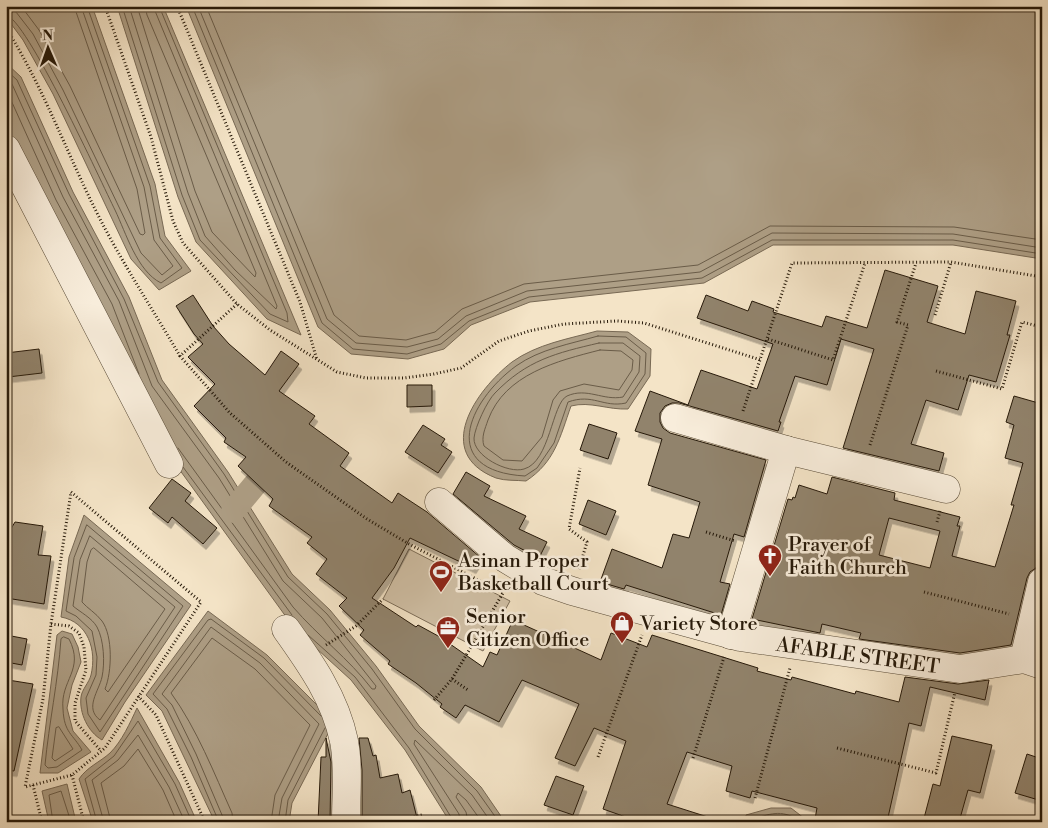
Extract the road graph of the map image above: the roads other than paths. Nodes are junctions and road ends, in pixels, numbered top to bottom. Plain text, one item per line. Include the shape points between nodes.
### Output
1 (6, 148) edge
2 (675, 418) dead end
3 (786, 450) junction
4 (169, 464) dead end
5 (946, 489) dead end
6 (439, 502) dead end
7 (1042, 582) edge
8 (286, 629) dead end
9 (731, 635) junction
10 (1033, 662) edge
11 (346, 822) edge

1 - 4 street
2 - 3 street
3 - 5 street
3 - 9 street
6 - 9 street, AFABLE STREET via 519,568 543,581
7 - 10 street via 1032,620
8 - 11 street via 319,676 337,716 346,761
9 - 10 street, AFABLE STREET via 960,669

